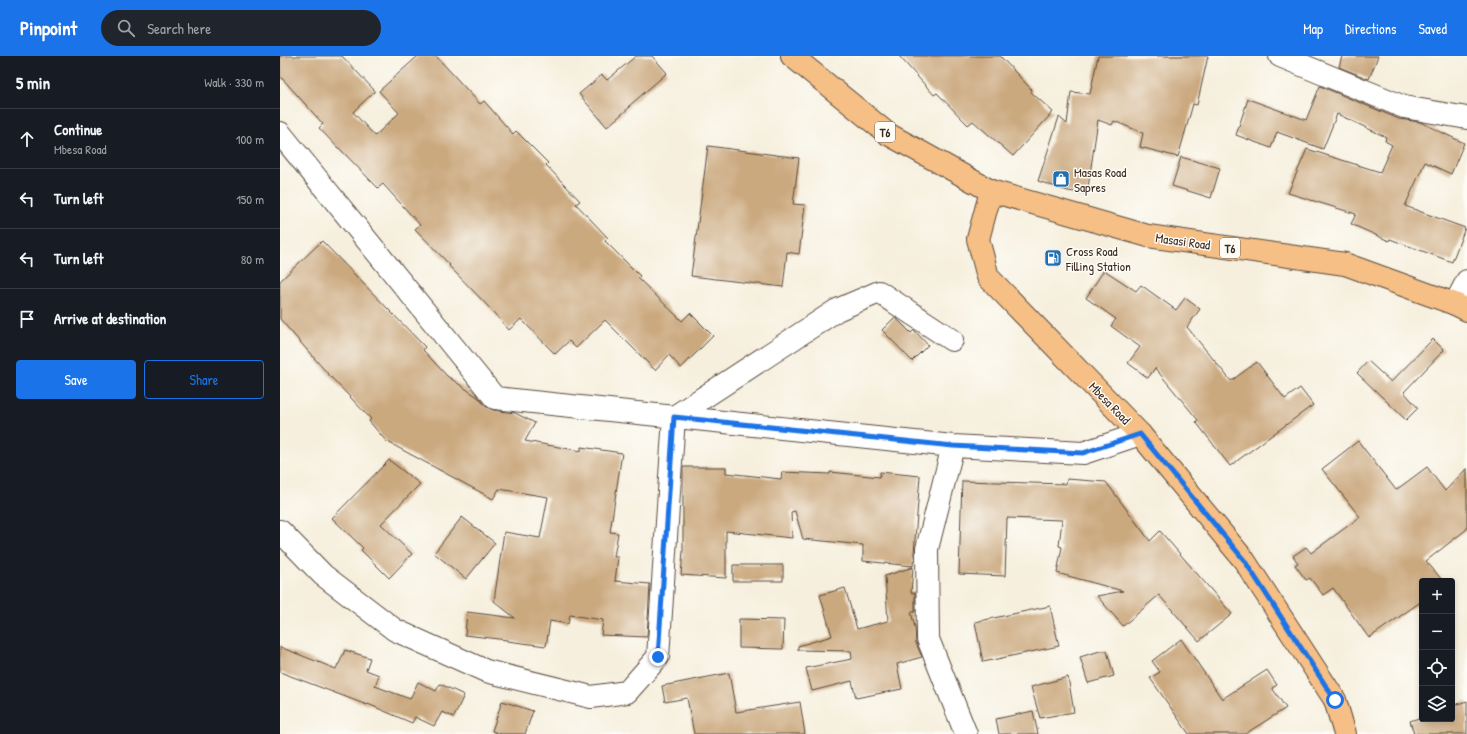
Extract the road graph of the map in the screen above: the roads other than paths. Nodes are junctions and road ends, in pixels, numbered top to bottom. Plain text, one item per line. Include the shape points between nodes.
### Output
1 (792, 56) edge
2 (1280, 56) edge
3 (1467, 118) edge
4 (280, 133) edge
5 (991, 191) junction
6 (1467, 281) edge
7 (1461, 307) edge
8 (952, 340) dead end
9 (674, 417) junction
10 (1140, 434) junction
11 (953, 446) junction
12 (280, 530) edge
13 (966, 734) edge
14 (1345, 734) edge

1 - 5 main road, T6 via 888,134
2 - 3 street via 1404,107
4 - 9 street via 495,398
5 - 7 main road, Masasi Road / T6 via 1148,236 1345,264
5 - 10 main road, Mbesa Road via 978,239 988,277
6 - 7 street
8 - 9 street via 879,292 837,310
9 - 11 street
9 - 12 street via 658,657 627,692 591,697 486,671 395,630 323,575
10 - 11 street via 1083,453
10 - 14 main road, Mbesa Road via 1244,560 1335,700
11 - 13 street via 928,549 928,639

